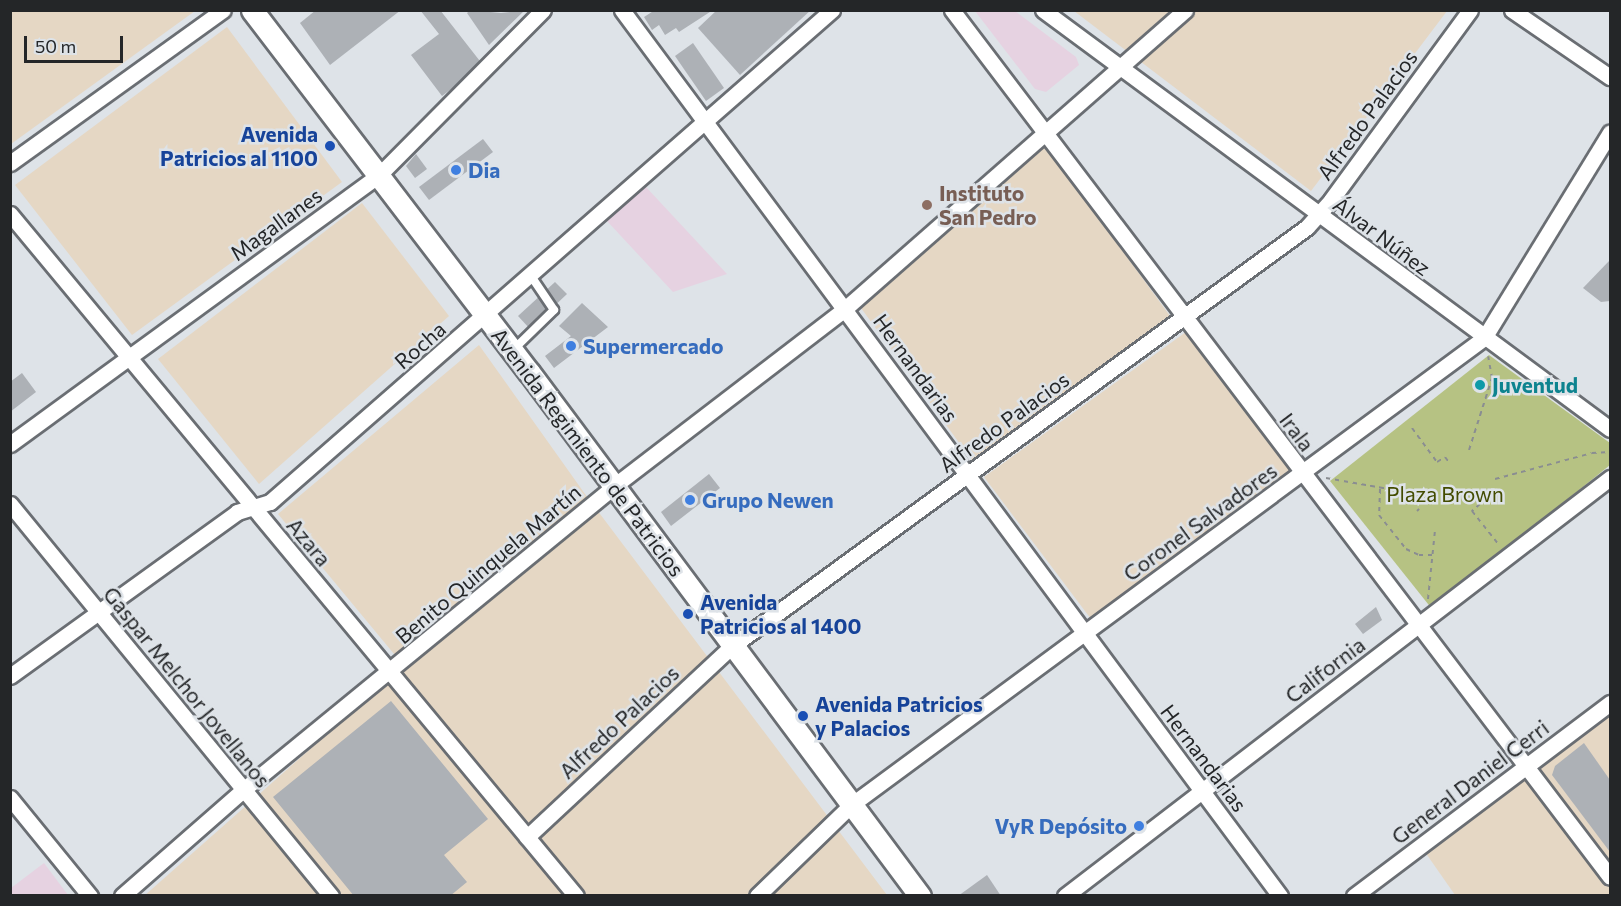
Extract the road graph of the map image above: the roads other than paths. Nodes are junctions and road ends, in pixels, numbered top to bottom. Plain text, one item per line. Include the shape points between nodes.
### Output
1 (223, 10) edge
2 (252, 10) edge
3 (543, 10) edge
4 (622, 10) edge
5 (831, 10) edge
6 (952, 10) edge
7 (1043, 10) edge
8 (1185, 10) edge
9 (1470, 10) edge
10 (1512, 10) edge
11 (1121, 67) junction
12 (1611, 77) edge
13 (706, 122) junction
14 (1611, 132) edge
15 (1046, 133) junction
16 (10, 163) edge
17 (378, 176) junction
18 (10, 214) edge
19 (1319, 215) junction
20 (531, 276) junction
21 (847, 307) junction
22 (486, 316) junction
23 (1184, 318) junction
24 (1484, 338) junction
25 (513, 350) junction
26 (129, 358) junction
27 (1611, 429) edge
28 (10, 444) edge
29 (967, 474) junction
30 (1302, 474) junction
31 (1611, 478) edge
32 (614, 486) junction
33 (10, 504) edge
34 (254, 507) junction
35 (99, 613) junction
36 (1420, 625) junction
37 (1084, 631) junction
38 (732, 646) junction
39 (390, 672) junction
40 (10, 676) edge
41 (1611, 703) edge
42 (1527, 765) junction
43 (243, 790) junction
44 (1202, 791) junction
45 (10, 798) edge
46 (851, 806) junction
47 (527, 837) junction
48 (1611, 877) edge
49 (90, 896) edge
50 (122, 896) edge
51 (331, 896) edge
52 (576, 896) edge
53 (757, 896) edge
54 (920, 896) edge
55 (1065, 896) edge
56 (1280, 896) edge
57 (1354, 896) edge

1 - 16 street
2 - 17 main road, Avenida Regimiento de Patricios
3 - 17 street, Magallanes
4 - 13 street, Hernandarias
5 - 13 street, Rocha
6 - 15 street, Irala
7 - 11 street, Álvar Núñez
8 - 11 street, Benito Quinquela Martín
9 - 19 street, Alfredo Palacios
10 - 12 street
11 - 15 street, Benito Quinquela Martín
11 - 19 street, Álvar Núñez
13 - 20 street, Rocha
13 - 21 street, Hernandarias
14 - 24 street, Coronel Salvadores
15 - 21 street, Benito Quinquela Martín
15 - 23 street, Irala
17 - 22 main road, Avenida Regimiento de Patricios
17 - 26 street, Magallanes
18 - 26 street, Azara
19 - 23 street, Alfredo Palacios
19 - 24 street, Álvar Núñez
20 - 22 street, Rocha
20 - 25 lane via 554,310
21 - 29 street, Hernandarias
21 - 32 street, Benito Quinquela Martín
22 - 25 main road, Avenida Regimiento de Patricios
22 - 34 street, Rocha via 270,502
23 - 29 street, Alfredo Palacios
23 - 30 street, Irala
24 - 27 street, Álvar Núñez
24 - 30 street, Coronel Salvadores
25 - 32 main road, Avenida Regimiento de Patricios
26 - 28 street, Magallanes
26 - 34 street, Azara
29 - 37 street, Hernandarias
29 - 38 street, Alfredo Palacios
30 - 36 street, Irala
30 - 37 street, Coronel Salvadores
31 - 36 street, California
32 - 38 main road, Avenida Regimiento de Patricios
32 - 39 street, Benito Quinquela Martín
33 - 35 street, Gaspar Melchor Jovellanos
34 - 35 street, Rocha via 237,512
34 - 39 street, Azara
35 - 40 street, Rocha
35 - 43 street, Gaspar Melchor Jovellanos
36 - 42 street, Irala
36 - 44 street, California
37 - 44 street, Hernandarias
37 - 46 street, Coronel Salvadores
38 - 46 main road, Avenida Regimiento de Patricios
38 - 47 street, Alfredo Palacios
39 - 43 street, Benito Quinquela Martín
39 - 47 street, Azara
41 - 42 street, General Daniel Cerri
42 - 48 street, Irala
42 - 57 street, General Daniel Cerri
43 - 50 street, Benito Quinquela Martín
43 - 51 street, Gaspar Melchor Jovellanos
44 - 55 street, California
44 - 56 street, Hernandarias
45 - 49 street
46 - 53 street, Coronel Salvadores
46 - 54 main road, Avenida Regimiento de Patricios
47 - 52 street, Azara

